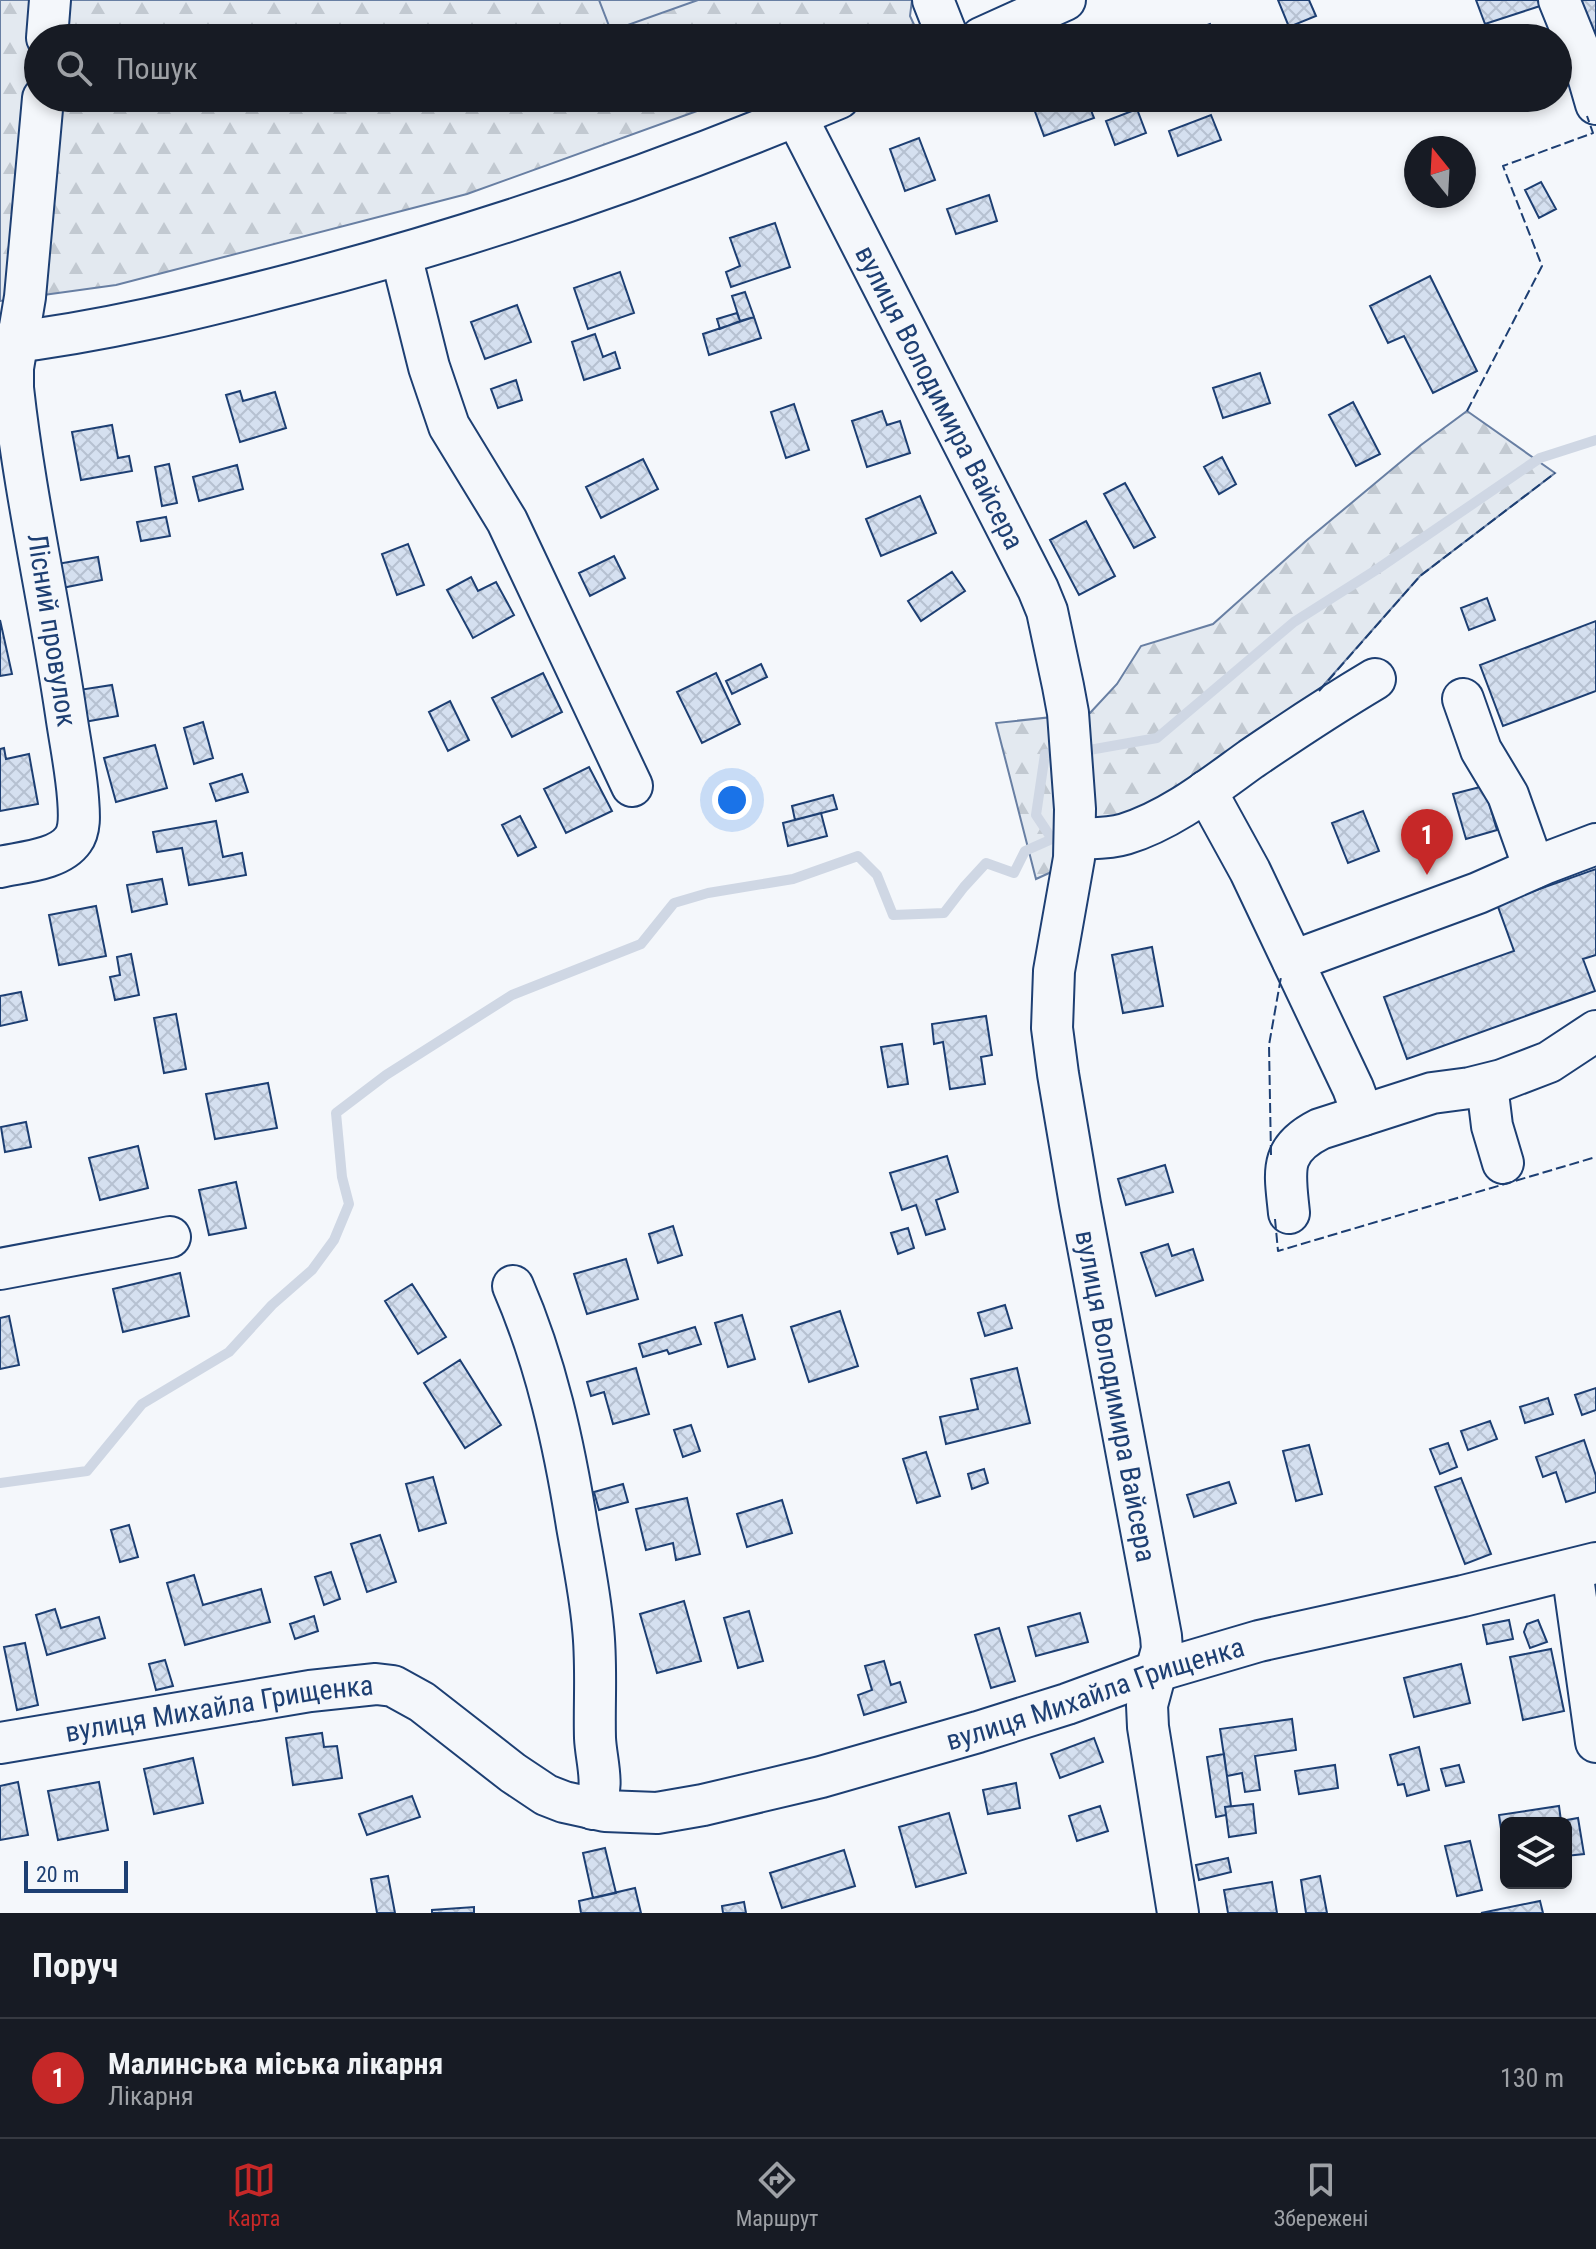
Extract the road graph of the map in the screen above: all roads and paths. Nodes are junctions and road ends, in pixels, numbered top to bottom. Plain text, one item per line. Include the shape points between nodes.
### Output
1 (50, 0) edge
2 (933, 0) edge
3 (1065, 0) edge
4 (1559, 0) edge
5 (48, 24) edge
6 (942, 24) edge
7 (1012, 24) edge
8 (1569, 24) edge
9 (1572, 32) edge
10 (1595, 92) edge
11 (42, 112) edge
12 (806, 112) edge
13 (796, 116) junction
14 (401, 255) junction
15 (9, 343) edge
16 (1375, 679) dead end
17 (1463, 699) dead end
18 (632, 786) dead end
19 (1206, 791) junction
20 (1596, 844) edge
21 (1074, 857) junction
22 (0, 867) edge
23 (1534, 868) junction
24 (1293, 961) junction
25 (1596, 1031) edge
26 (1487, 1085) junction
27 (1363, 1115) junction
28 (1503, 1163) dead end
29 (1289, 1213) dead end
30 (170, 1237) dead end
31 (0, 1269) edge
32 (513, 1286) dead end
33 (1584, 1566) edge
34 (1157, 1671) junction
35 (1596, 1742) edge
36 (0, 1743) edge
37 (593, 1809) junction
38 (1178, 1913) edge

1 - 5 street
2 - 6 street
3 - 7 street
4 - 8 street
9 - 10 street
11 - 15 street, Лісний провулок via 25,297
12 - 13 street
13 - 14 street via 588,195
13 - 21 street, вулиця Володимира Вайсера via 1047,611 1070,740
14 - 15 street via 148,320
14 - 18 street via 449,426 507,521
15 - 22 street, Лісний провулок via 79,820 65,848
16 - 19 street
17 - 23 street via 1481,750 1508,795
19 - 21 street via 1171,813 1105,838
19 - 24 street
20 - 23 street
21 - 34 street, вулиця Володимира Вайсера via 1054,971 1052,1028 1158,1612 1162,1649
23 - 24 street
24 - 27 street
25 - 26 street via 1549,1062
26 - 27 street via 1432,1093
26 - 28 street
27 - 29 street via 1297,1143 1286,1165
30 - 31 street
32 - 37 street via 556,1415 590,1604 600,1793
33 - 34 street, вулиця Михайла Грищенка via 1259,1641
33 - 35 street
34 - 37 street, вулиця Михайла Грищенка via 1023,1718 806,1780 657,1813
34 - 38 street, вулиця Володимира Вайсера via 1147,1705 1148,1727
36 - 37 street, вулиця Михайла Грищенка via 376,1684 393,1686 422,1702 532,1787

